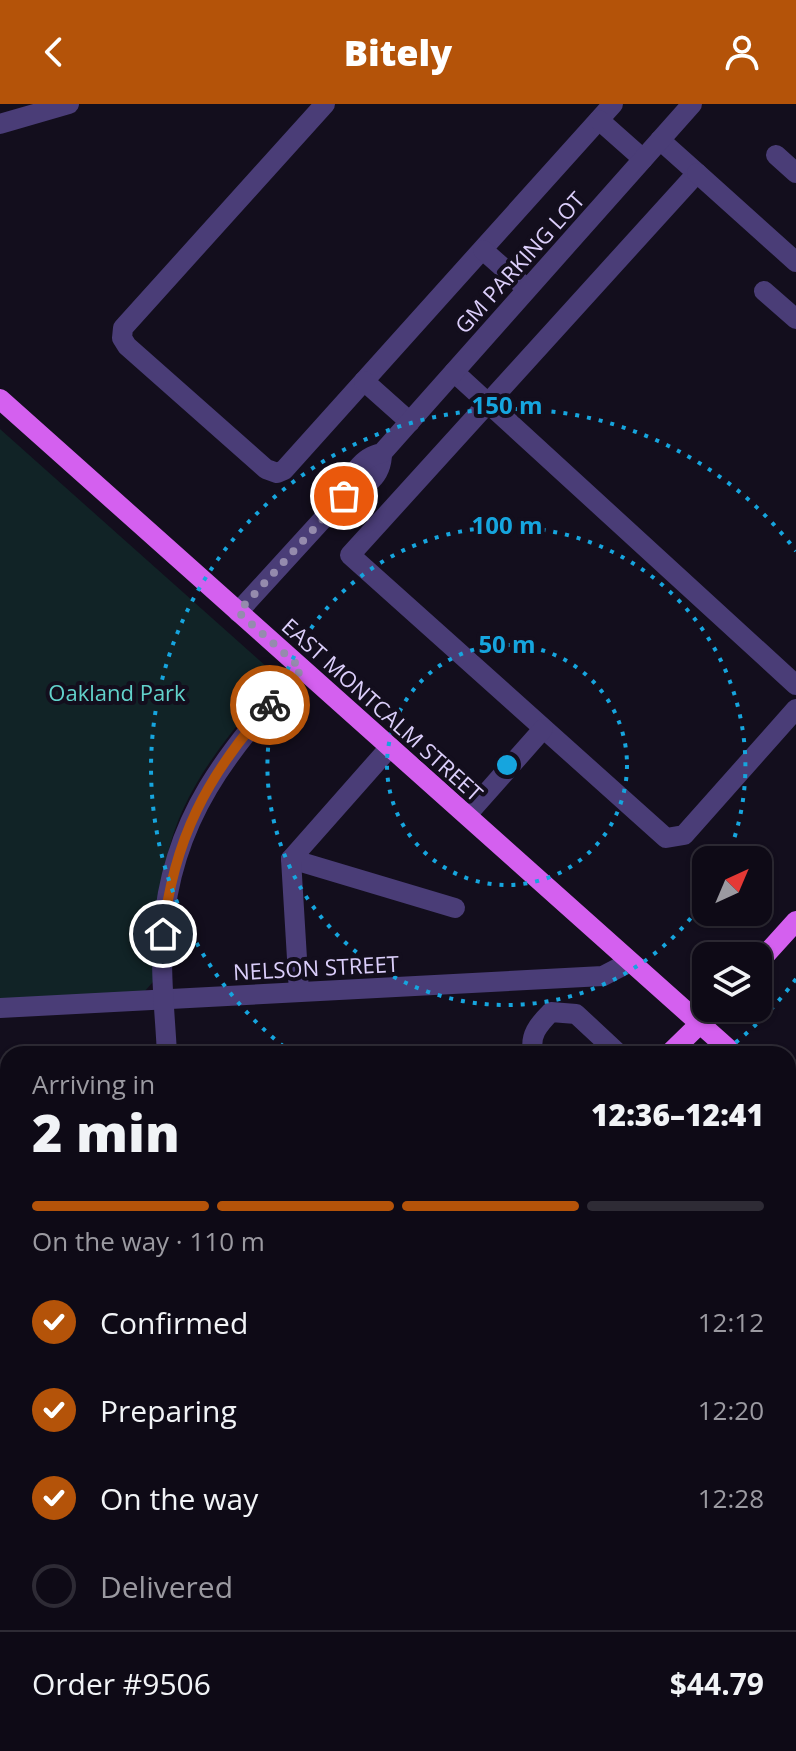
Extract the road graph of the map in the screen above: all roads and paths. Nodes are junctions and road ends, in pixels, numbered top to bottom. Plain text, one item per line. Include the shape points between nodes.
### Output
1 (325, 104) edge
2 (613, 104) edge
3 (692, 104) edge
4 (66, 105) edge
5 (31, 109) edge
6 (599, 120) junction
7 (0, 124) edge
8 (660, 140) junction
9 (776, 155) dead end
10 (643, 159) junction
11 (697, 173) junction
12 (796, 173) edge
13 (483, 250) junction
14 (796, 262) edge
15 (527, 289) junction
16 (764, 291) dead end
17 (796, 319) edge
18 (454, 372) junction
19 (364, 381) junction
20 (489, 404) junction
21 (3, 409) edge
22 (410, 422) junction
23 (238, 612) junction
24 (302, 669) junction
25 (796, 685) edge
26 (796, 709) edge
27 (543, 729) junction
28 (390, 747) junction
29 (467, 815) junction
30 (291, 859) junction
31 (455, 908) dead end
32 (793, 929) edge
33 (772, 949) edge
34 (630, 962) junction
35 (299, 992) junction
36 (164, 999) junction
37 (0, 1008) edge
38 (700, 1023) junction
39 (167, 1046) edge
40 (531, 1046) edge
41 (610, 1046) edge
42 (677, 1046) edge
43 (725, 1046) edge

1 - 19 street via 123,328 122,338 266,469 277,473
2 - 6 street
3 - 8 street, GM PARKING LOT
4 - 5 street
5 - 7 street
6 - 10 street
6 - 13 street
8 - 10 street, GM PARKING LOT
8 - 11 street
9 - 12 street
10 - 15 street, GM PARKING LOT
11 - 14 street
11 - 20 street
13 - 15 street
13 - 19 street
15 - 18 street, GM PARKING LOT
16 - 17 street
18 - 20 street
18 - 22 street, GM PARKING LOT
19 - 22 street
20 - 25 street
20 - 27 street via 350,555
21 - 23 main road, EAST MONTCALM STREET
22 - 23 street, GM PARKING LOT via 382,453 382,467 363,488 344,496
23 - 24 main road, EAST MONTCALM STREET
24 - 28 main road, EAST MONTCALM STREET
24 - 36 street via 229,752 193,817 166,907
26 - 27 street via 684,835 666,838
27 - 29 street
28 - 29 main road, EAST MONTCALM STREET
28 - 30 street
29 - 34 main road, EAST MONTCALM STREET
30 - 31 street
30 - 35 street
32 - 33 main road
34 - 35 street, NELSON STREET via 603,976
34 - 38 main road, EAST MONTCALM STREET
35 - 36 street, NELSON STREET
36 - 37 street, NELSON STREET
36 - 39 street
38 - 42 main road
38 - 43 main road, EAST MONTCALM STREET
40 - 41 street via 535,1029 551,1012 576,1014

